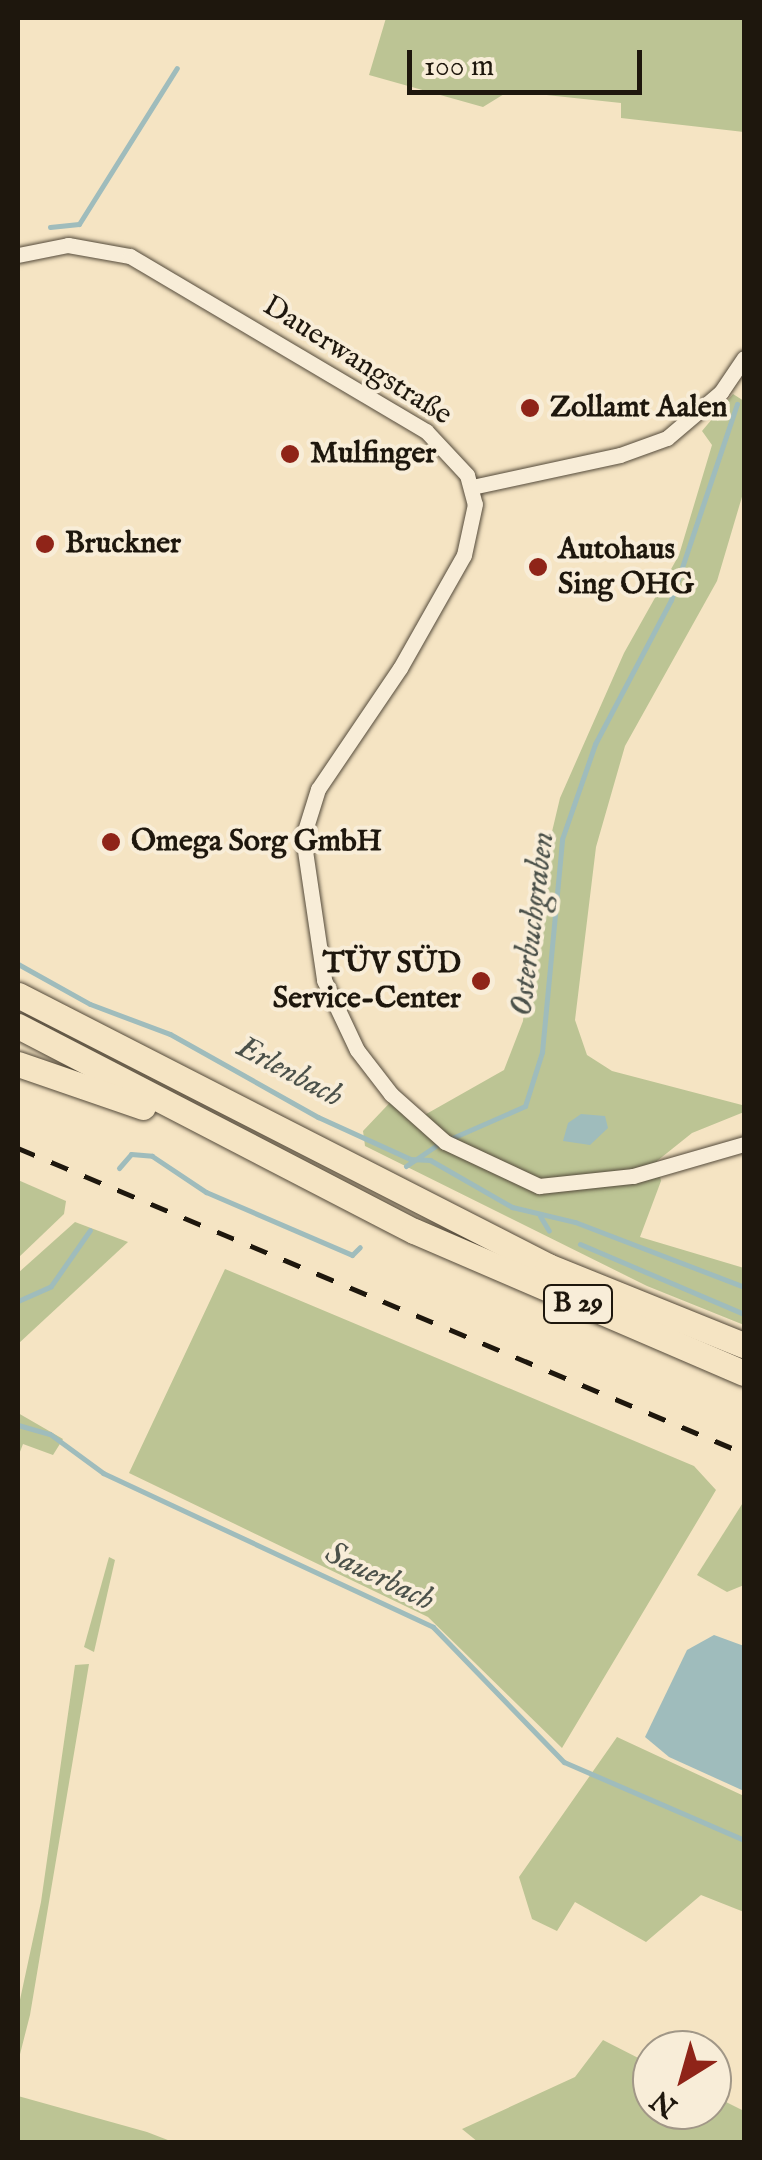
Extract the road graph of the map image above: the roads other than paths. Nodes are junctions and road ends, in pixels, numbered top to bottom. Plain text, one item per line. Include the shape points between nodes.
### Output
1 (18, 256) edge
2 (744, 358) edge
3 (472, 487) junction
4 (18, 995) edge
5 (18, 1026) edge
6 (18, 1064) edge
7 (209, 1129) junction
8 (744, 1144) edge
9 (744, 1344) edge
10 (744, 1372) edge

1 - 3 street, Dauerwangstraße via 68,245 130,256 426,431 457,459
2 - 3 street via 721,392 667,438 620,455
3 - 8 street via 474,520 464,555 309,810 302,860 324,980 357,1050 421,1126 506,1175 566,1186 633,1176
4 - 9 highway, B 29 via 531,1258
5 - 7 highway, B 29
6 - 7 highway
7 - 10 highway, B 29 via 514,1277

